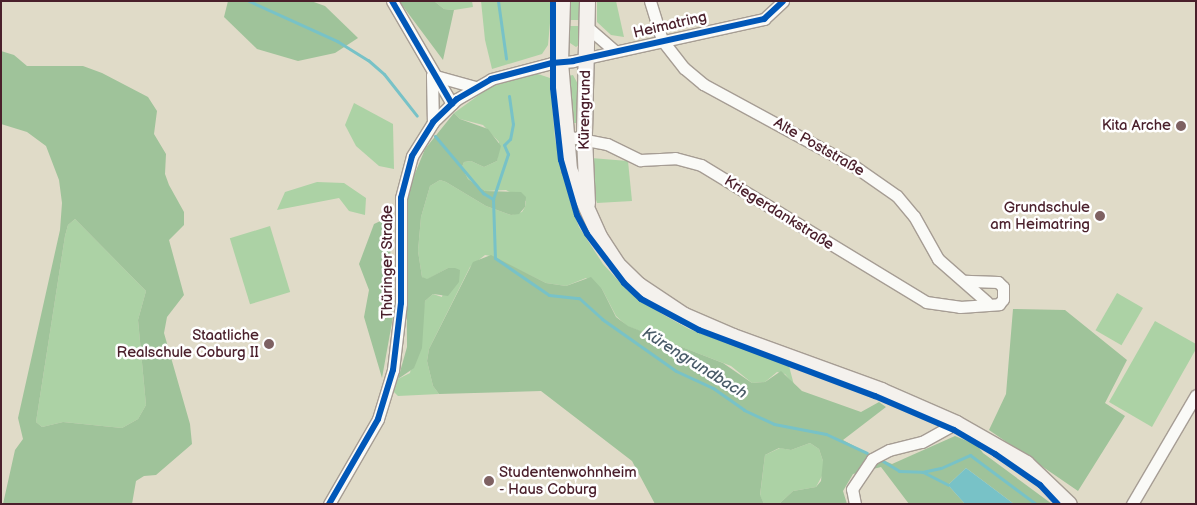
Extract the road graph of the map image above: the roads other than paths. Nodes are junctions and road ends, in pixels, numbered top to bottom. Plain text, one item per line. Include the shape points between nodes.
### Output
1 (392, 1) edge
2 (562, 1) edge
3 (587, 1) edge
4 (650, 1) edge
5 (783, 1) edge
6 (586, 26) junction
7 (662, 40) junction
8 (615, 51) junction
9 (585, 56) junction
10 (560, 62) junction
11 (432, 75) junction
12 (475, 87) junction
13 (454, 101) junction
14 (434, 122) junction
15 (565, 136) junction
16 (584, 137) junction
17 (590, 219) junction
18 (964, 281) junction
19 (987, 302) junction
20 (1196, 395) edge
21 (956, 423) junction
22 (329, 504) edge
23 (855, 504) edge
24 (1069, 504) edge
25 (1132, 504) edge

1 - 11 street
2 - 10 main road, Kürengrund
3 - 6 main road, Kürengrund
4 - 7 street, Alte Poststraße
5 - 7 street, Heimatring via 764,19
6 - 8 street
6 - 9 main road, Kürengrund
7 - 8 street, Heimatring
7 - 18 street, Alte Poststraße via 684,68 703,84 800,134 897,196 914,216 938,259
8 - 9 street, Heimatring
9 - 10 street, Heimatring via 572,56
9 - 16 main road, Kürengrund
10 - 12 street, Thüringer Straße via 491,79
10 - 15 main road, Kürengrund
11 - 12 street
11 - 13 street
11 - 14 street
12 - 13 street, Thüringer Straße
13 - 14 street, Thüringer Straße
14 - 22 street, Thüringer Straße via 412,156 401,198 401,303 393,370 378,419
15 - 16 street, Kriegerdankstraße
15 - 17 main road, Kürengrund via 569,169
16 - 17 main road, Kürengrund via 585,195
16 - 19 street, Kriegerdankstraße via 640,160 675,158 701,165 926,302 960,307
17 - 21 main road, Kürengrund via 617,264 656,300 733,336 880,390
18 - 19 street, Alte Poststraße
18 - 19 street, Kriegerdankstraße via 998,282 1004,287 999,304
20 - 25 street
21 - 23 street via 922,442 889,450 872,459 852,489
21 - 24 main road, Kürengrund via 1026,463

